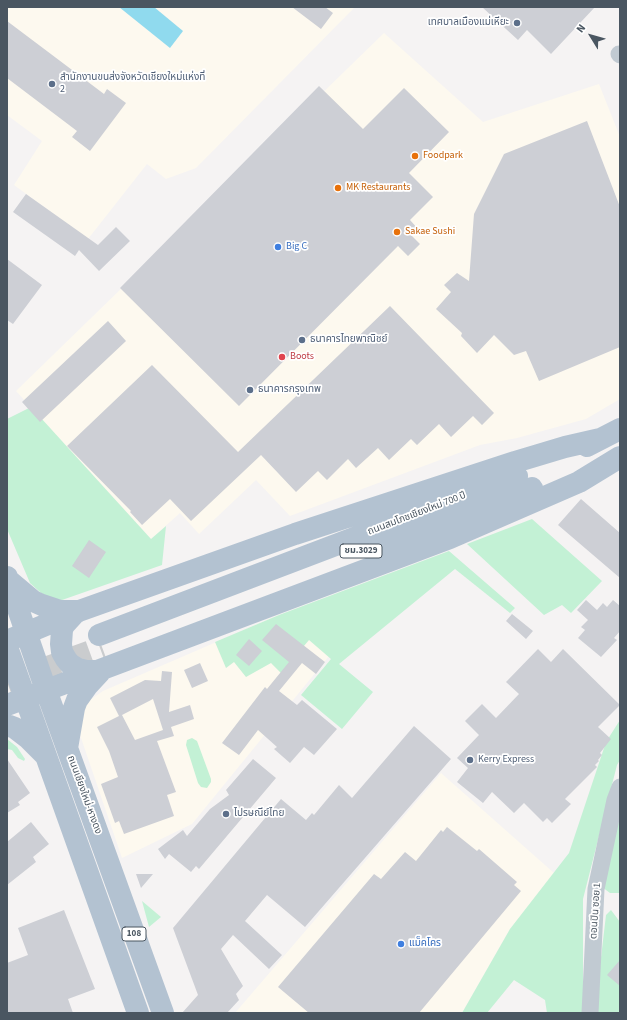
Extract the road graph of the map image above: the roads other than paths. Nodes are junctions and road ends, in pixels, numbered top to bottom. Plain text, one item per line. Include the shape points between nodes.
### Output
1 (620, 429) edge
2 (600, 439) junction
3 (620, 457) edge
4 (7, 578) edge
5 (77, 612) junction
6 (17, 637) edge
7 (7, 647) edge
8 (101, 671) junction
9 (46, 690) junction
10 (16, 702) edge
11 (7, 725) edge
12 (67, 749) junction
13 (46, 756) junction
14 (620, 787) edge
15 (138, 1013) edge
16 (163, 1013) edge
17 (590, 1013) edge

1 - 2 main road, ถนนสมโภชเชียงใหม่ 700 ปี / ชม.3029
2 - 3 main road, ถนนสมโภชเชียงใหม่ 700 ปี / ชม.3029 via 512,478 100,641
2 - 5 main road via 515,462 302,531
3 - 8 main road via 579,482 457,535
4 - 5 main road via 33,601 60,611
4 - 6 main road, ถนนเชียงใหม่-หางดง / 108
5 - 6 main road
5 - 8 main road via 64,626 61,637 62,652 70,664 78,669
6 - 9 main road, ถนนเชียงใหม่-หางดง / 108
7 - 10 main road, 108
8 - 9 main road
8 - 12 main road via 81,695 74,708
9 - 10 main road
9 - 12 main road, ถนนเชียงใหม่-หางดง / 108
10 - 13 main road, 108
11 - 13 main road via 28,738
12 - 16 main road, ถนนเชียงใหม่-หางดง / 108
13 - 15 main road, 108
14 - 17 street, ดอนปิน ซอย 1 via 596,889

